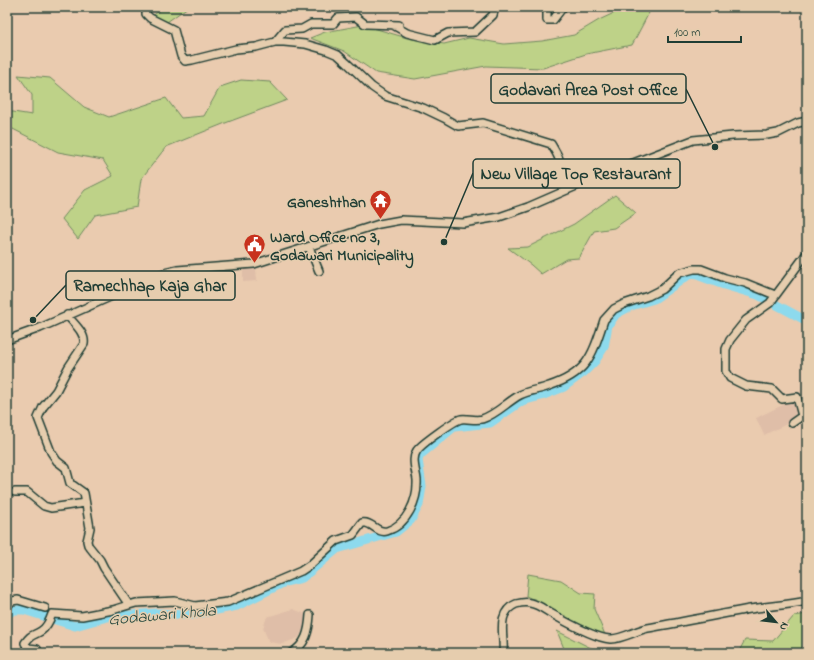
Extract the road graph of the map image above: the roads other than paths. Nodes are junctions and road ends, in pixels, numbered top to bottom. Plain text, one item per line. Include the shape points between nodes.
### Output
1 (147, 7) edge
2 (495, 7) edge
3 (547, 7) edge
4 (563, 7) edge
5 (275, 42) junction
6 (807, 121) edge
7 (597, 177) junction
8 (309, 247) junction
9 (807, 253) edge
10 (319, 271) dead end
11 (775, 295) junction
12 (67, 315) junction
13 (7, 340) edge
14 (792, 423) dead end
15 (15, 492) dead end
16 (85, 503) junction
17 (807, 601) edge
18 (129, 605) junction
19 (7, 606) edge
20 (45, 608) dead end
21 (310, 615) dead end
22 (36, 653) edge
23 (291, 653) edge
24 (503, 653) edge

1 - 5 street via 146,14 150,18 174,30 181,56 185,61
2 - 5 street via 493,15 475,32 448,33 436,40 407,34 396,25 365,24 356,17 338,18 333,24 311,24 302,29 286,30
3 - 4 street via 547,20 552,20
5 - 7 street via 305,44 338,55 385,96 423,108 458,126 484,124 551,144 558,155 561,180
6 - 7 street via 767,135 693,140
7 - 8 street via 499,217 463,223 401,220 378,224
8 - 10 street
8 - 12 street via 254,264 164,273
9 - 11 street
11 - 14 street via 770,303 746,320 730,340 726,349 726,371 730,378 746,386 772,389 782,399 796,397 802,416
11 - 18 street via 701,269 679,273 662,289 611,312 604,320 590,357 581,368 564,380 524,393 483,418 455,421 418,449 414,458 417,482 414,500 410,512 398,525 384,532 369,523 362,523 353,535 336,541 301,572 228,602 195,606 175,601
12 - 13 street
12 - 16 street via 81,332 84,344 38,418 51,452 66,468 70,483 84,493
15 - 16 street via 28,492 50,508
16 - 18 street via 90,528 88,545
17 - 24 street via 648,628 616,639 600,637 529,602 520,603 509,608 504,614
18 - 22 street via 82,616 52,614 46,626 30,635 25,643 28,648 38,650
19 - 20 street via 15,600
21 - 23 street via 306,640

